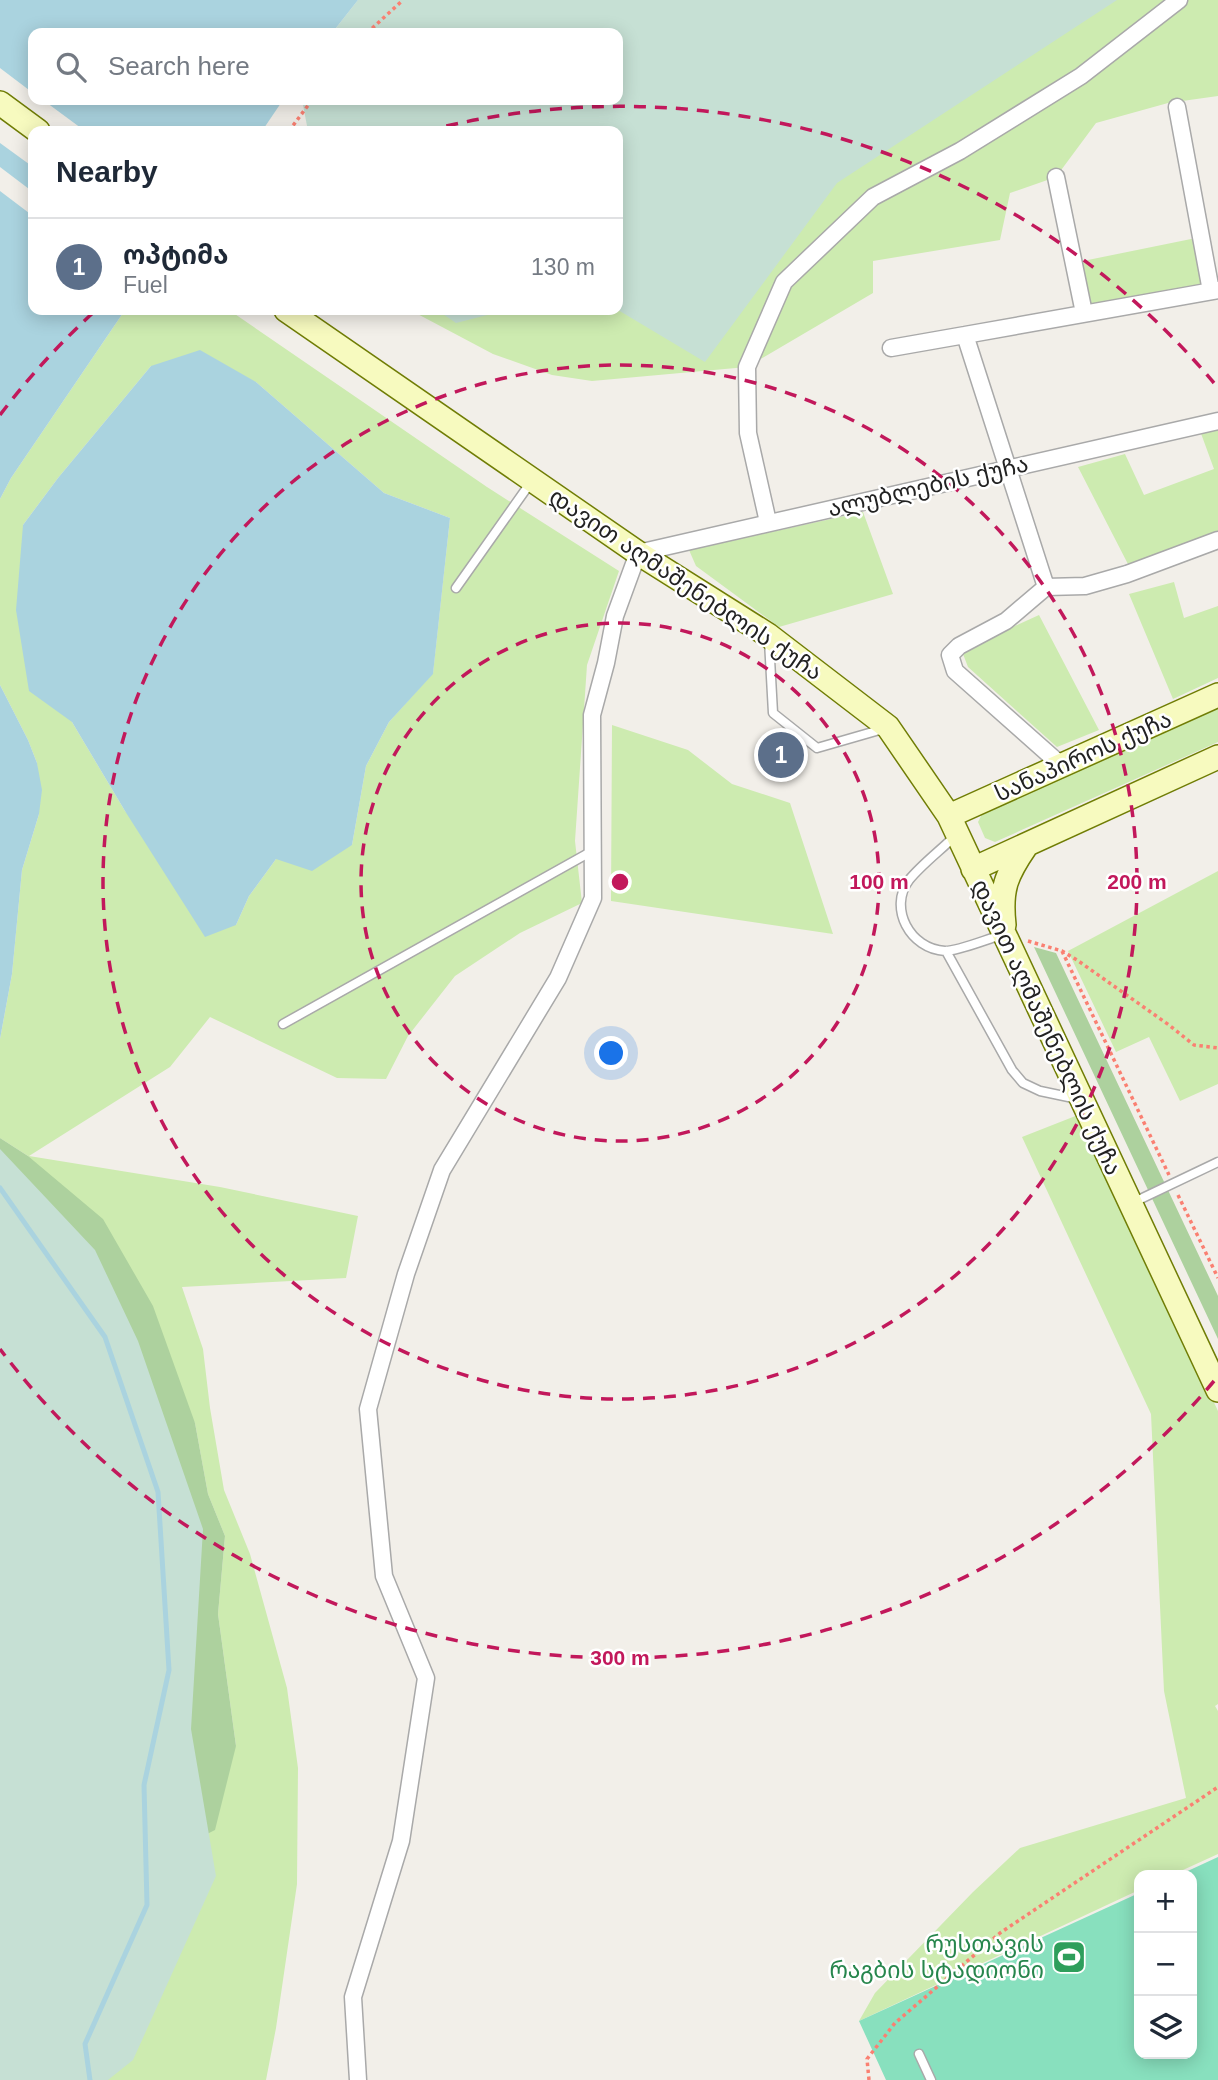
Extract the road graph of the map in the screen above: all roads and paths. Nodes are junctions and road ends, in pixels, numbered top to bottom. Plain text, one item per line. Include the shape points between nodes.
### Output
1 (403, 0) edge
2 (1179, 0) edge
3 (373, 28) edge
4 (0, 103) edge
5 (308, 105) edge
6 (1177, 107) dead end
7 (31, 126) edge
8 (293, 126) edge
9 (1056, 177) dead end
10 (1215, 291) edge
11 (1084, 313) junction
12 (293, 315) edge
13 (965, 335) junction
14 (891, 348) dead end
15 (1218, 421) edge
16 (1009, 468) junction
17 (533, 480) junction
18 (768, 522) junction
19 (1218, 540) edge
20 (638, 553) junction
21 (1046, 587) junction
22 (456, 588) dead end
23 (768, 635) junction
24 (1218, 695) edge
25 (888, 727) junction
26 (1218, 757) edge
27 (1061, 765) junction
28 (953, 825) junction
29 (1028, 844) junction
30 (594, 850) junction
31 (973, 869) junction
32 (1004, 934) junction
33 (946, 951) junction
34 (1062, 951) junction
35 (283, 1024) dead end
36 (1218, 1048) edge
37 (1082, 1100) junction
38 (1218, 1162) edge
39 (1173, 1184) junction
40 (1131, 1204) junction
41 (1218, 1278) edge
42 (1218, 1390) edge
43 (1218, 1787) edge
44 (919, 2054) dead end
45 (358, 2080) edge
46 (869, 2080) edge
47 (931, 2080) edge

1 - 3 path
2 - 18 street via 1081,76 960,151 873,197 784,282 747,367 748,433
4 - 7 main road
5 - 8 path
6 - 10 street
9 - 11 street
10 - 11 street
11 - 13 street
12 - 17 main road, დავით აღმაშენებლის ქუჩა
13 - 14 street
13 - 16 street
15 - 16 street, ალუბლების ქუჩა
16 - 18 street, ალუბლების ქუჩა
16 - 21 street
17 - 20 main road, დავით აღმაშენებლის ქუჩა
17 - 22 lane
18 - 20 street, ალუბლების ქუჩა
19 - 21 street via 1085,586
20 - 23 main road, დავით აღმაშენებლის ქუჩა
20 - 30 street via 615,616 592,715
21 - 27 street via 1006,621 950,655 955,671
23 - 25 main road, დავით აღმაშენებლის ქუჩა
23 - 25 lane via 774,713 817,748
24 - 27 main road, სანაპიროს ქუჩა
25 - 28 main road, დავით აღმაშენებლის ქუჩა
26 - 29 main road
27 - 28 main road, სანაპიროს ქუჩა
28 - 31 main road, დავით აღმაშენებლის ქუჩა
28 - 33 lane via 909,880 899,907 914,936 930,948
29 - 31 main road
29 - 32 main road via 1010,870 1001,902
30 - 35 lane
30 - 45 street via 593,898 558,978 442,1170 405,1274 368,1409 384,1576 426,1678 401,1841 353,1997
31 - 32 main road, დავით აღმაშენებლის ქუჩა
32 - 33 lane
32 - 34 path
32 - 37 main road, დავით აღმაშენებლის ქუჩა
33 - 37 lane via 1023,1083
34 - 36 path via 1194,1045
34 - 39 path
37 - 40 main road, დავით აღმაშენებლის ქუჩა
38 - 39 lane
39 - 40 lane
39 - 41 path
40 - 42 main road, დავით აღმაშენებლის ქუჩა
43 - 46 path via 1000,1933 895,2023 867,2059
44 - 47 lane

